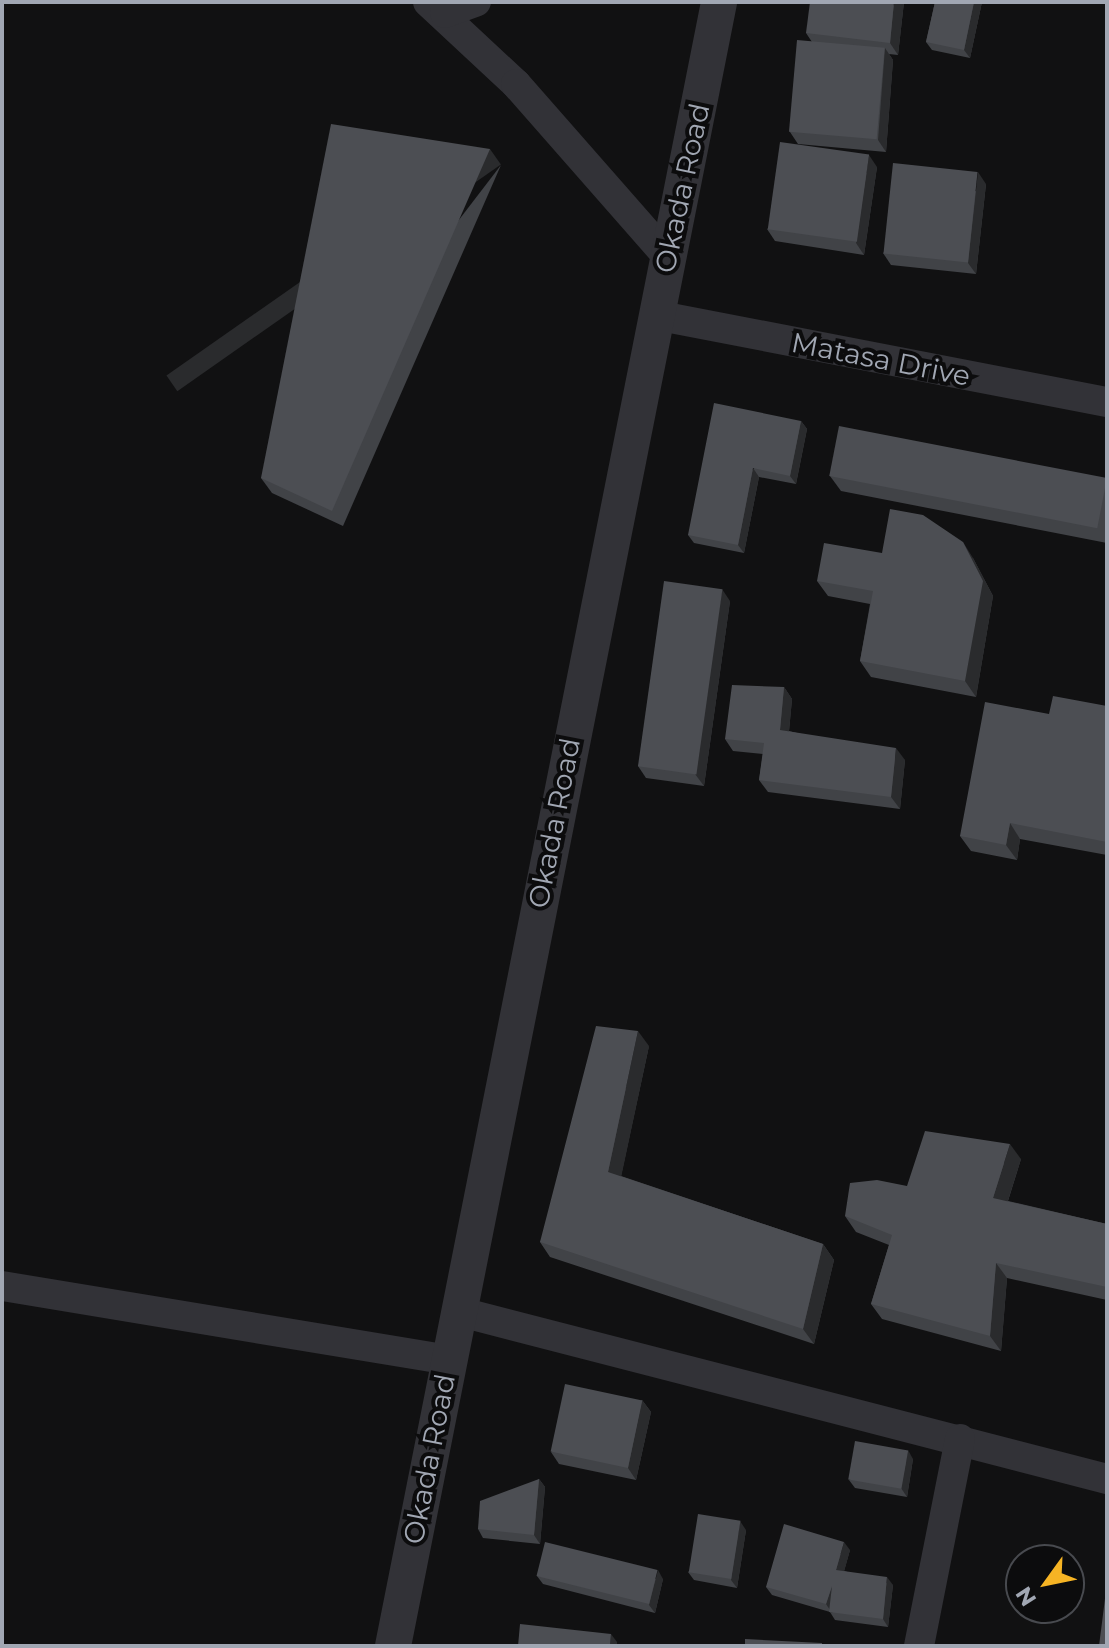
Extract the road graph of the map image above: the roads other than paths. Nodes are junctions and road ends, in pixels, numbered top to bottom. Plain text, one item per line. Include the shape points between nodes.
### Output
1 (476, 2) edge
2 (717, 3) edge
3 (437, 8) edge
4 (668, 257) junction
5 (655, 315) junction
6 (1107, 402) edge
7 (2, 1286) edge
8 (457, 1311) junction
9 (448, 1360) junction
10 (960, 1439) junction
11 (1107, 1479) edge
12 (393, 1646) edge
13 (919, 1646) edge

1 - 3 street
2 - 4 street, Okada Road
3 - 4 street via 516,84
4 - 5 street, Okada Road
5 - 6 street, Matasa Drive
5 - 8 street, Okada Road
7 - 9 street
8 - 9 street, Okada Road
8 - 10 street
9 - 12 street, Okada Road
10 - 11 street
10 - 13 street

